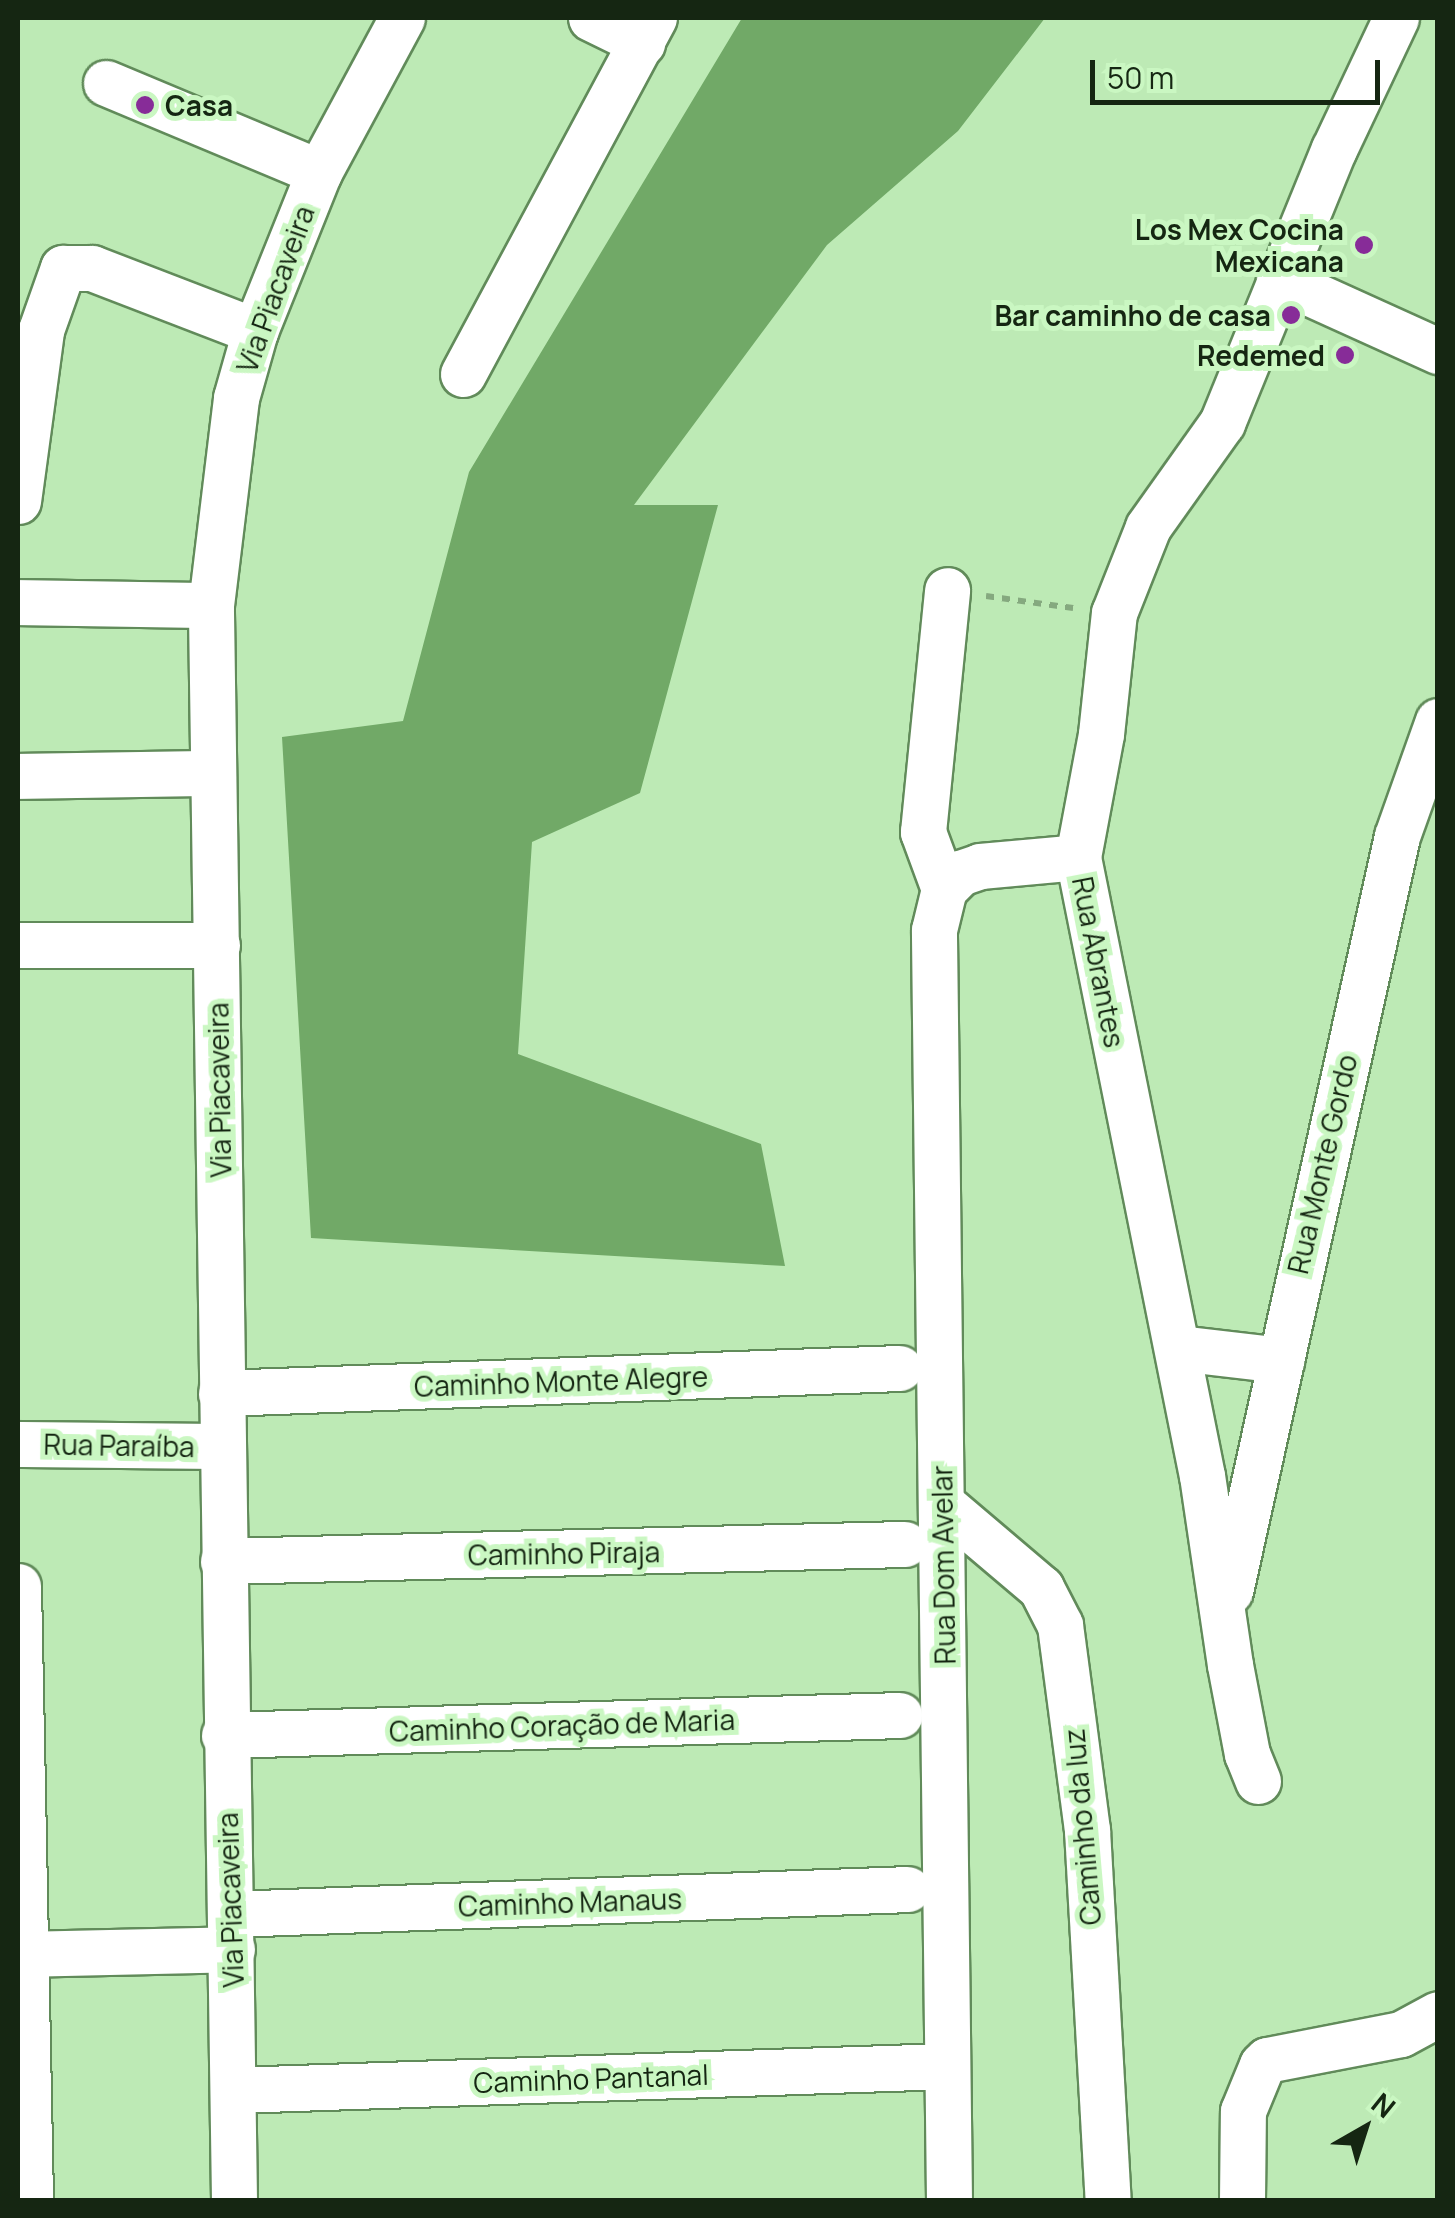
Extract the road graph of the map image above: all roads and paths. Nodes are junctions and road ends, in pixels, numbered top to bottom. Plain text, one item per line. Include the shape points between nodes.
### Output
1 (591, 18) edge
2 (1396, 18) edge
3 (395, 20) edge
4 (648, 30) edge
5 (106, 83) dead end
6 (319, 172) junction
7 (1279, 279) junction
8 (255, 331) junction
9 (1438, 351) edge
10 (462, 374) dead end
11 (18, 501) edge
12 (948, 590) joint
13 (18, 602) edge
14 (211, 605) junction
15 (1114, 613) junction
16 (1438, 721) edge
17 (213, 773) junction
18 (18, 776) edge
19 (1078, 857) junction
20 (939, 909) junction
21 (18, 945) edge
22 (216, 945) junction
23 (1178, 1348) junction
24 (1281, 1360) junction
25 (900, 1368) dead end
26 (221, 1393) junction
27 (18, 1444) edge
28 (220, 1446) junction
29 (942, 1504) junction
30 (905, 1544) dead end
31 (223, 1560) junction
32 (18, 1586) edge
33 (1224, 1612) junction
34 (900, 1715) dead end
35 (224, 1735) junction
36 (1258, 1781) dead end
37 (908, 1889) dead end
38 (231, 1932) junction
39 (23, 1954) edge
40 (1438, 2014) edge
41 (947, 2066) junction
42 (235, 2090) junction
43 (30, 2200) edge
44 (234, 2200) edge
45 (949, 2200) edge
46 (1108, 2200) edge
47 (1242, 2200) edge

1 - 4 street
2 - 7 street, Rua Abrantes
3 - 6 street, Via Piacaveira
4 - 10 street
5 - 6 street
6 - 8 street, Via Piacaveira
7 - 9 street
7 - 15 street, Rua Abrantes via 1222,423 1148,527
8 - 11 street via 92,268 63,268 46,304
8 - 14 street, Via Piacaveira via 233,416
12 - 15 path
12 - 20 street, Rua Dom Avelar via 923,832
13 - 14 street
14 - 17 street, Via Piacaveira
15 - 19 street, Rua Abrantes
16 - 24 street, Rua Monte Gordo via 1397,836
17 - 18 street
17 - 22 street, Via Piacaveira
19 - 20 street via 960,873
19 - 23 street, Rua Abrantes
20 - 29 street, Rua Dom Avelar
21 - 22 street
22 - 26 street, Via Piacaveira
23 - 24 street
23 - 33 street, Rua Abrantes
24 - 33 street, Rua Monte Gordo
25 - 26 street, Caminho Monte Alegre
26 - 28 street, Via Piacaveira
27 - 28 street, Rua Paraíba
28 - 31 street, Via Piacaveira
29 - 41 street, Rua Dom Avelar
29 - 46 street, Caminho da luz via 1041,1588 1060,1626 1087,1830
30 - 31 street, Caminho Piraja
31 - 35 street, Via Piacaveira
32 - 39 street
33 - 36 street, Rua Abrantes via 1240,1719
34 - 35 street, Caminho Coração de Maria
35 - 38 street, Via Piacaveira
37 - 38 street, Caminho Manaus
38 - 39 street
38 - 42 street, Via Piacaveira
39 - 43 street
40 - 47 street via 1401,2034 1267,2060 1242,2111
41 - 42 street, Caminho Pantanal
41 - 45 street, Rua Dom Avelar
42 - 44 street, Via Piacaveira

